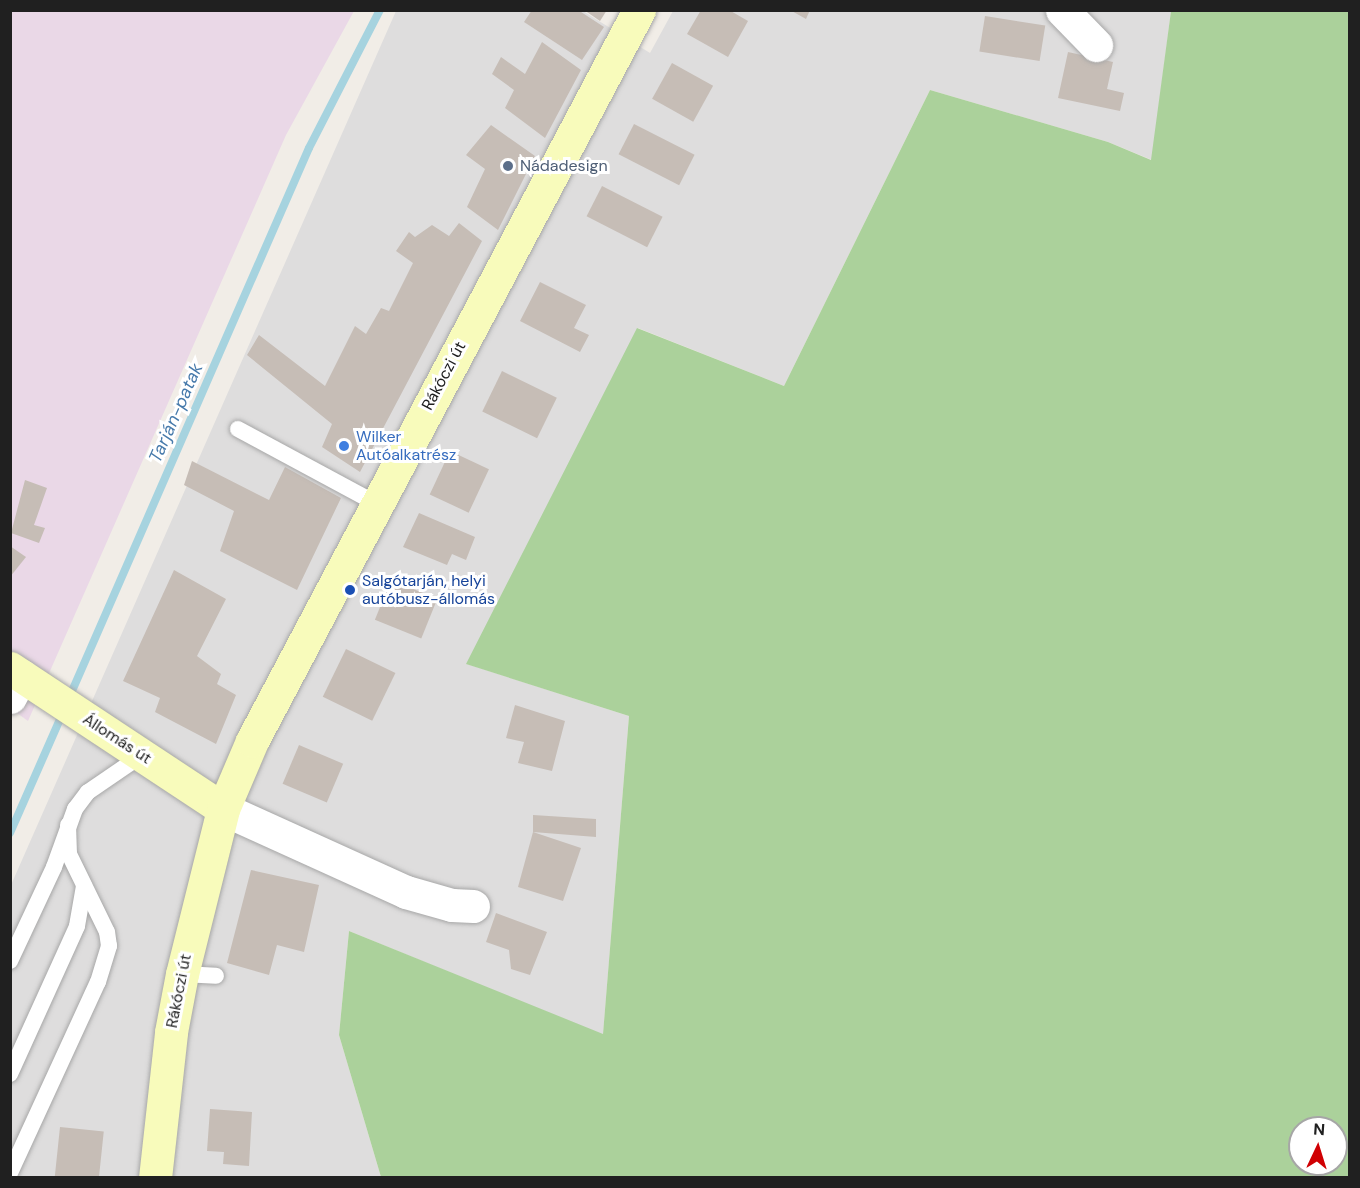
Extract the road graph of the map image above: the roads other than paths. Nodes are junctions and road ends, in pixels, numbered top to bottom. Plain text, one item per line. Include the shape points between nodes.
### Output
1 (639, 10) edge
2 (1062, 10) edge
3 (1096, 45) dead end
4 (238, 429) dead end
5 (377, 504) junction
6 (14, 680) edge
7 (142, 755) junction
8 (223, 809) junction
9 (68, 825) junction
10 (84, 885) junction
11 (473, 906) dead end
12 (10, 961) edge
13 (182, 974) junction
14 (216, 976) dead end
15 (10, 1074) edge
16 (10, 1173) edge
17 (155, 1178) edge

1 - 5 main road, Rákóczi út
2 - 3 street
4 - 5 lane
5 - 8 main road, Rákóczi út via 252,741
6 - 7 main road, Állomás út via 48,694
7 - 8 main road, Állomás út
7 - 9 lane via 88,792
8 - 11 street via 406,892 452,905
8 - 13 main road, Rákóczi út
9 - 10 lane via 69,854
9 - 12 lane via 54,867
10 - 15 lane via 77,926
10 - 16 lane via 107,932 106,961
13 - 14 lane
13 - 17 main road, Rákóczi út

